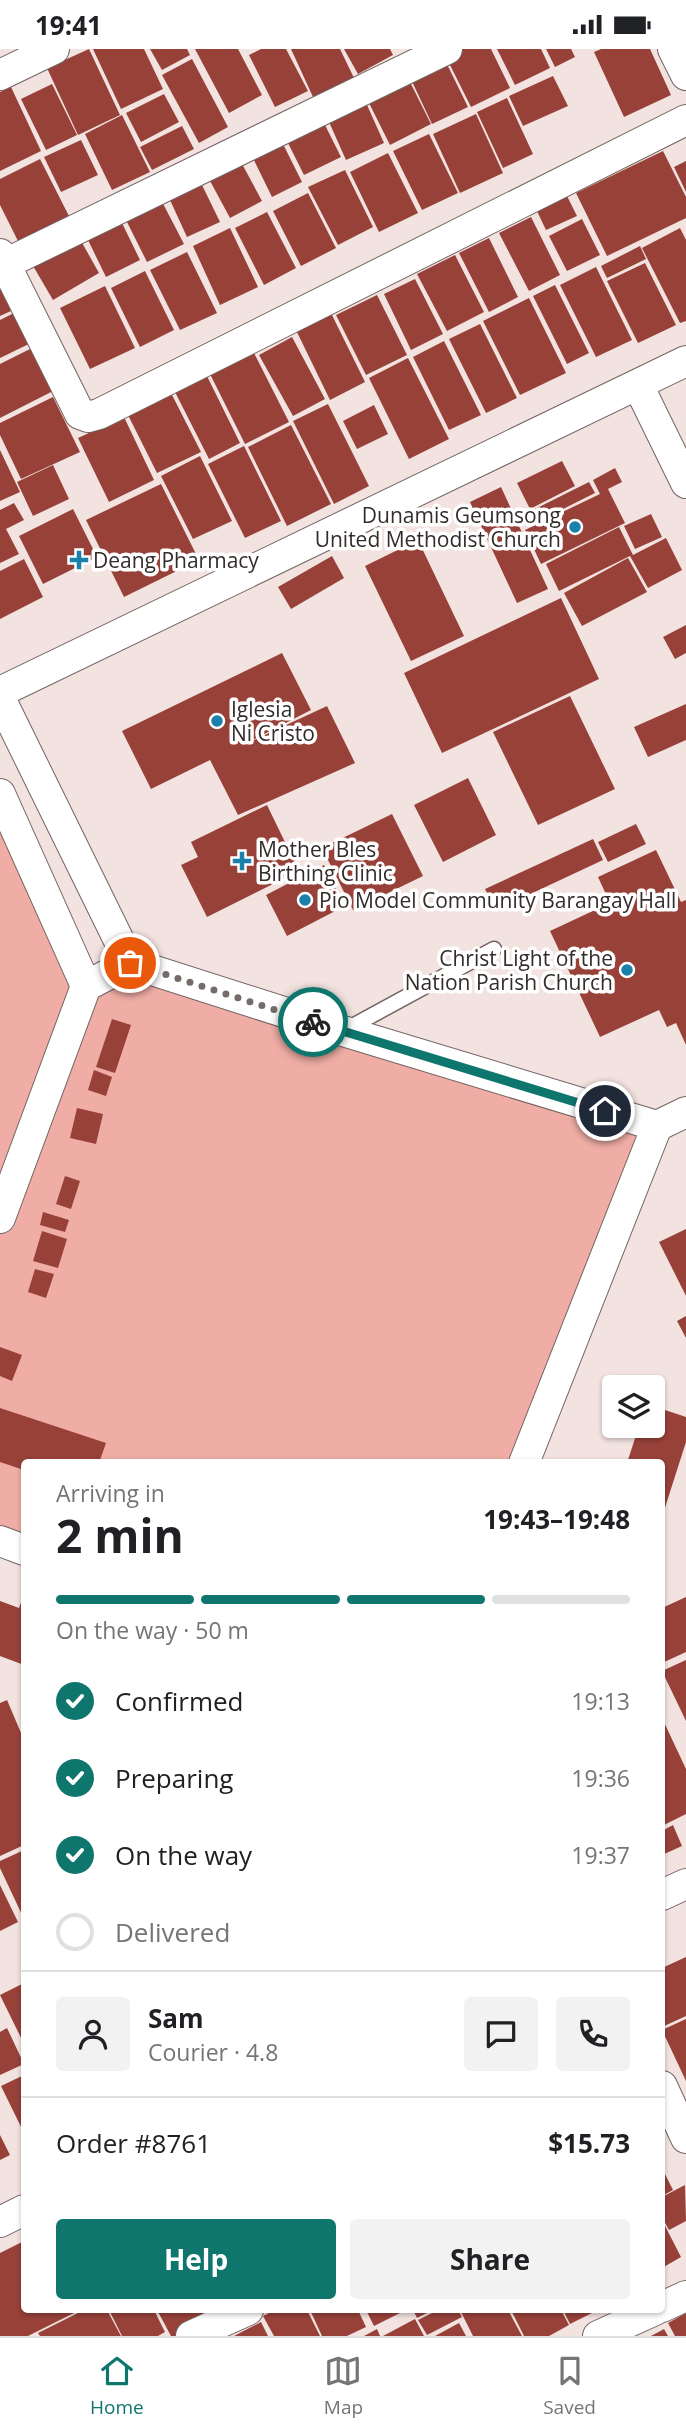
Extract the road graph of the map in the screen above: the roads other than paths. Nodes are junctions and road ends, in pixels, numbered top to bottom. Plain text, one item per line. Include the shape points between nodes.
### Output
1 (54, 49) edge
2 (447, 49) edge
3 (673, 49) edge
4 (0, 75) edge
5 (686, 75) edge
6 (686, 120) edge
7 (3, 259) edge
8 (686, 361) edge
9 (638, 385) junction
10 (686, 483) edge
11 (0, 692) edge
12 (0, 698) edge
13 (0, 794) edge
14 (494, 949) dead end
15 (130, 963) junction
16 (86, 986) junction
17 (343, 1031) junction
18 (686, 1111) edge
19 (657, 1126) junction
20 (0, 1218) edge
21 (526, 1459) edge
22 (0, 1541) edge
23 (21, 1549) edge
24 (686, 1884) edge
25 (665, 1894) edge
26 (670, 2104) edge
27 (686, 2138) edge
28 (21, 2212) edge
29 (0, 2222) edge
30 (686, 2296) edge
31 (665, 2306) edge
32 (241, 2313) edge
33 (648, 2313) edge
34 (191, 2336) edge
35 (598, 2336) edge

1 - 4 street
2 - 7 street
3 - 5 street
6 - 7 street via 88,417 80,414
8 - 9 street
9 - 10 street
9 - 11 street
12 - 15 street
13 - 16 street
14 - 17 lane
15 - 16 street
15 - 17 street
16 - 20 street
17 - 19 street
18 - 19 street
19 - 21 street
22 - 23 street
24 - 25 street
26 - 27 street
28 - 29 street
30 - 31 street
32 - 34 street
33 - 35 street

